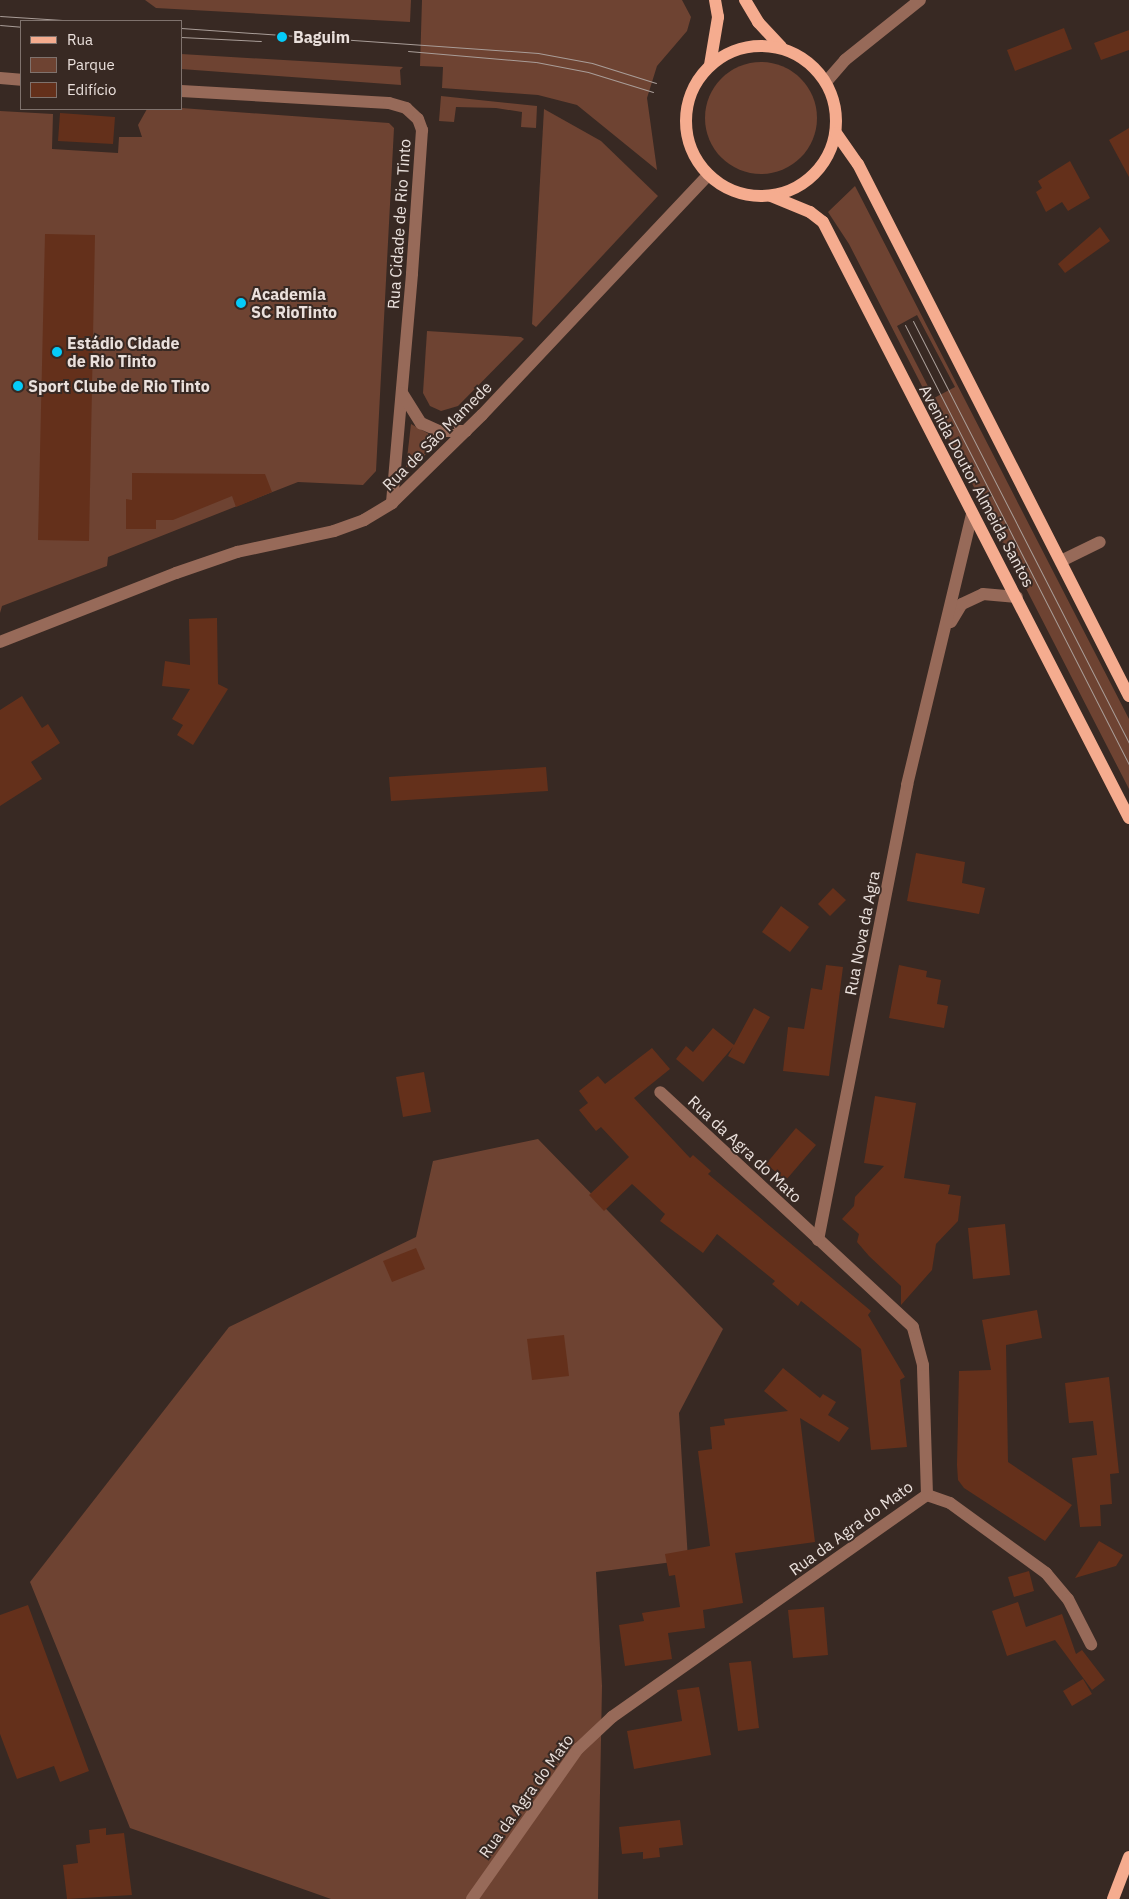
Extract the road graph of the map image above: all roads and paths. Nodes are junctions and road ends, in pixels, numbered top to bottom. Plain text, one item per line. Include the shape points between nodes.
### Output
1 (714, 0) edge
2 (745, 0) edge
3 (920, 0) edge
4 (785, 50) junction
5 (710, 65) junction
6 (0, 78) edge
7 (20, 80) edge
8 (826, 82) junction
9 (182, 91) edge
10 (836, 133) junction
11 (708, 175) junction
12 (771, 196) junction
13 (402, 393) junction
14 (466, 431) junction
15 (392, 503) junction
16 (972, 515) junction
17 (1100, 542) dead end
18 (1061, 561) junction
19 (1017, 597) junction
20 (945, 633) junction
21 (0, 642) edge
22 (1129, 696) edge
23 (1129, 818) edge
24 (660, 1092) dead end
25 (818, 1240) junction
26 (928, 1495) junction
27 (1091, 1644) dead end
28 (1129, 1857) edge
29 (472, 1899) edge
30 (1113, 1899) edge

1 - 5 main road via 718,17
2 - 4 main road via 766,33
3 - 8 street via 845,60
4 - 5 main road via 752,46 729,52
4 - 8 main road via 809,62
5 - 11 main road via 694,84 686,115 686,132 693,155
6 - 7 street
8 - 10 main road via 833,98
9 - 13 street, Rua Cidade de Rio Tinto via 389,103 406,108 418,119 422,130
10 - 12 main road via 828,156 814,175 794,189
10 - 18 main road via 858,164
11 - 12 main road via 741,193
11 - 14 street, Rua de São Mamede
12 - 16 main road, Avenida Doutor Almeida Santos via 810,212 823,222
13 - 14 street via 421,423 440,431
13 - 15 street, Rua Cidade de Rio Tinto
14 - 15 street, Rua de São Mamede
15 - 21 street, Rua de São Mamede via 364,520 334,531 237,552
16 - 19 main road, Avenida Doutor Almeida Santos
16 - 20 street, Rua Nova da Agra
17 - 18 street
18 - 22 main road
19 - 20 street, Rua Nova da Agra via 983,594 962,604
19 - 23 main road, Avenida Doutor Almeida Santos
20 - 25 street, Rua Nova da Agra via 907,785
24 - 25 street, Rua da Agra do Mato
25 - 26 street, Rua da Agra do Mato via 913,1327 922,1365
26 - 27 street via 950,1503 1046,1573 1068,1599
26 - 29 street, Rua da Agra do Mato via 612,1717 578,1749
28 - 30 main road

